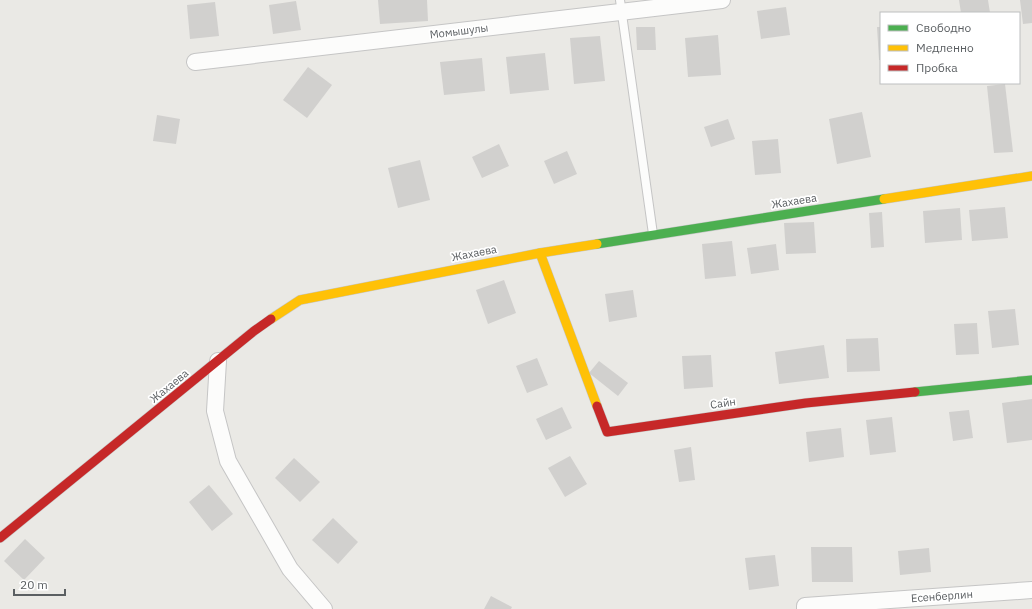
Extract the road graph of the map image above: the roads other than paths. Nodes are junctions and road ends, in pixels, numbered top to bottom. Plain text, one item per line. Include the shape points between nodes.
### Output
1 (722, 0) edge
2 (621, 6) edge
3 (195, 62) dead end
4 (1032, 176) edge
5 (653, 235) junction
6 (540, 253) junction
7 (218, 361) junction
8 (1032, 380) edge
9 (0, 538) edge
10 (1032, 590) edge
11 (805, 607) edge
12 (324, 609) edge

1 - 2 street, Момышулы
2 - 3 street, Момышулы
2 - 5 lane
4 - 5 street, Жахаева
5 - 6 street, Жахаева
6 - 7 street, Жахаева via 300,300 254,331
6 - 8 street, Сайн via 607,432 806,403
7 - 9 street, Жахаева
7 - 12 street via 215,411 228,462 290,569
10 - 11 street, Есенберлин

